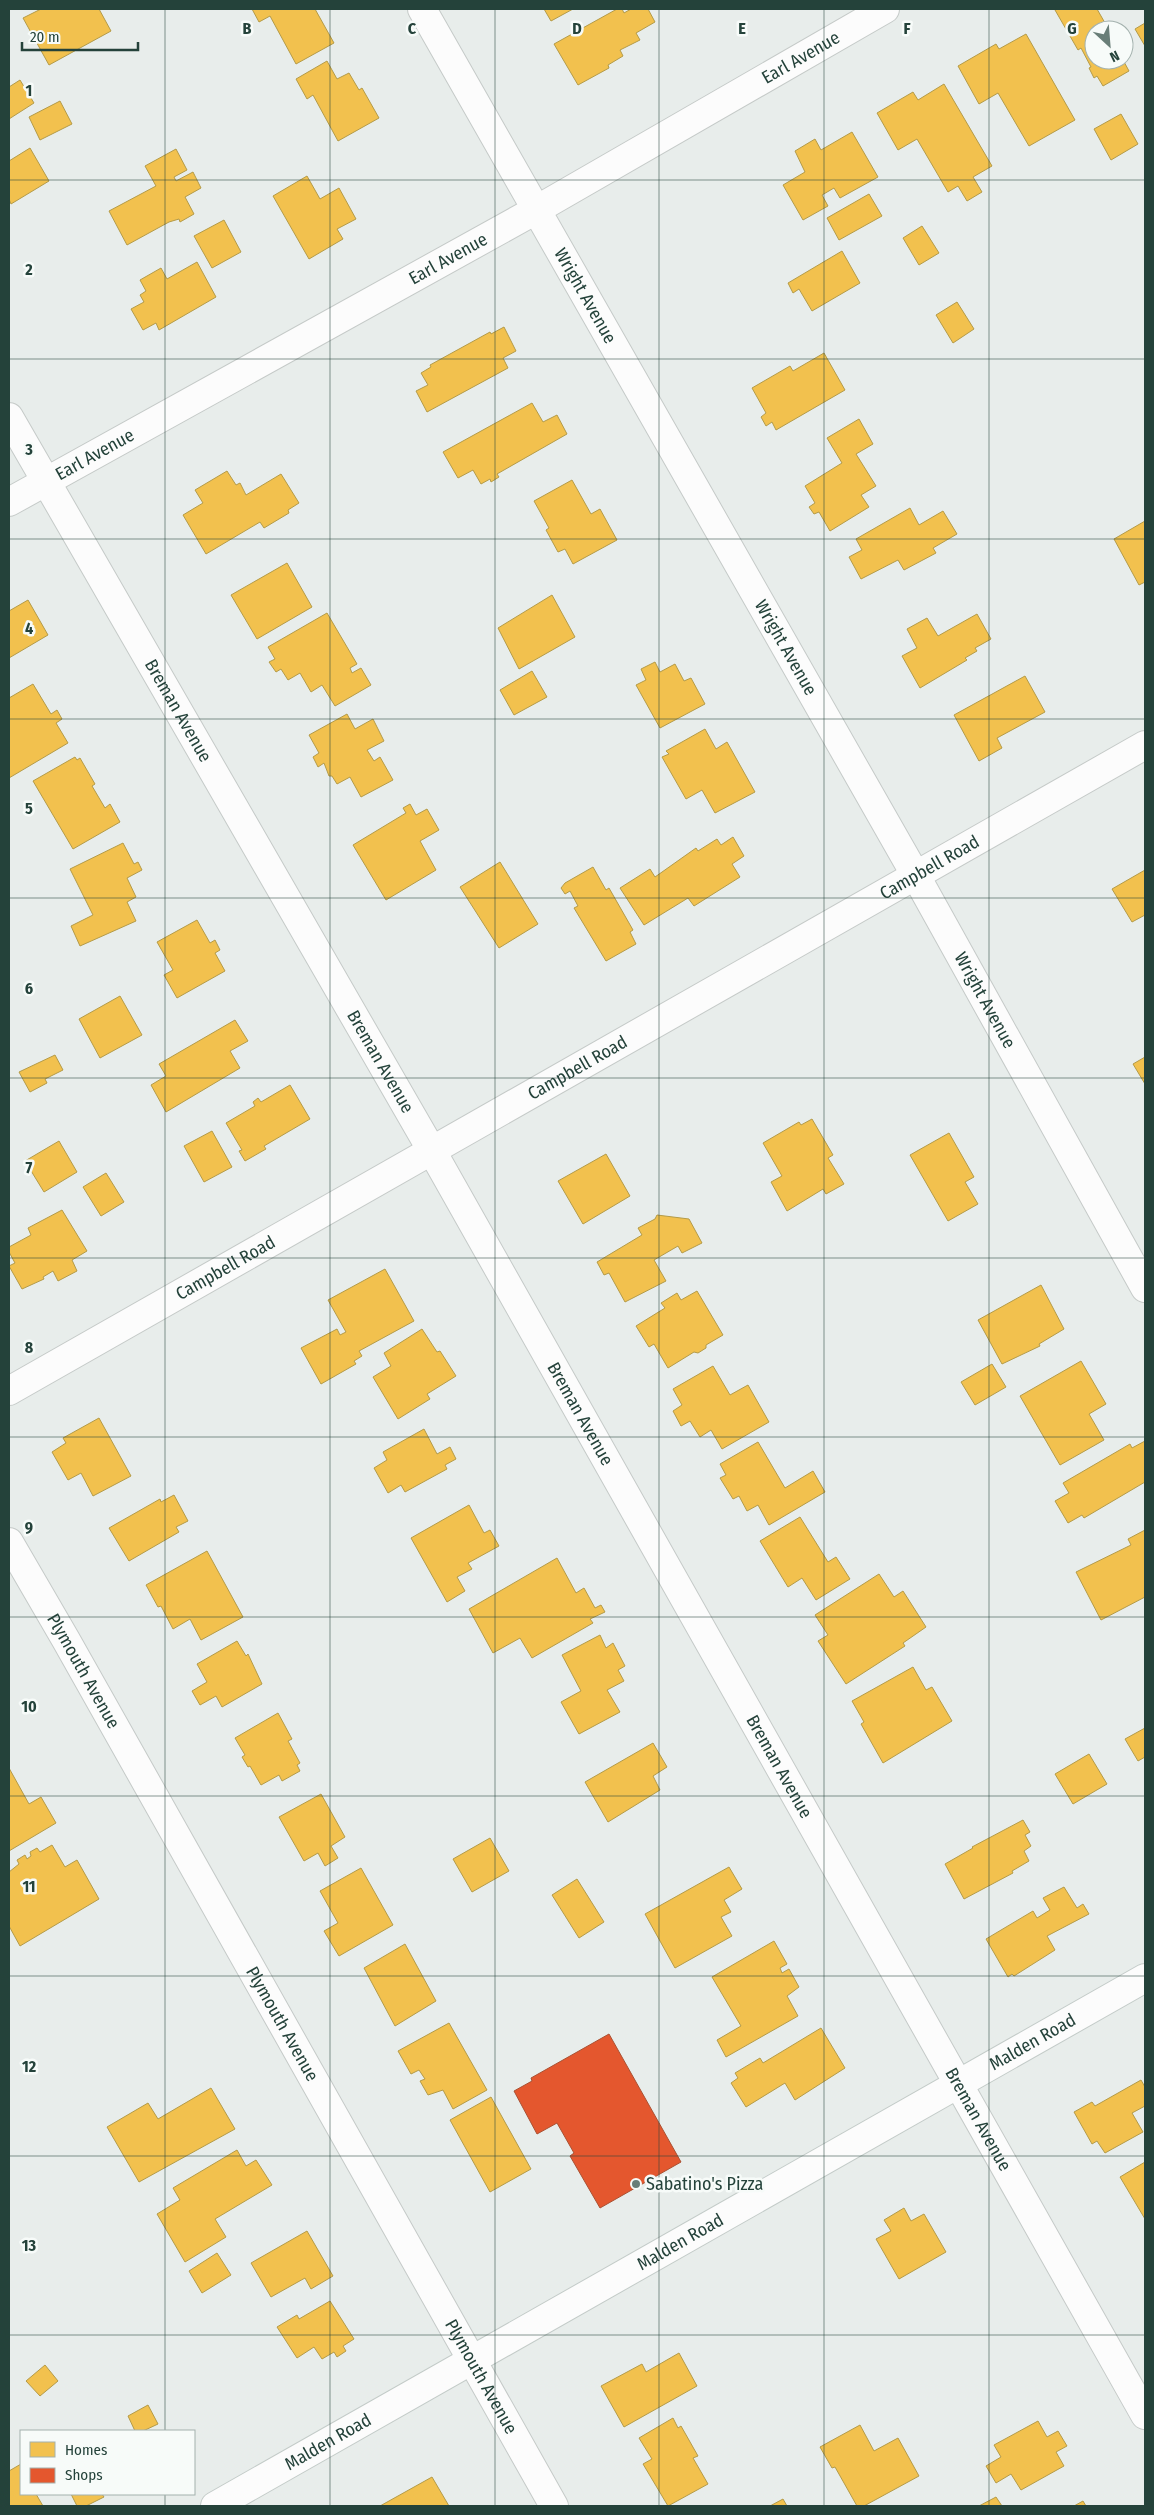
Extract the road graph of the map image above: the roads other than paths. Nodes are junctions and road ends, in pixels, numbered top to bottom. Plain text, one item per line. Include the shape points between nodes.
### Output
1 (422, 9) edge
2 (885, 9) edge
3 (536, 210) junction
4 (9, 417) edge
5 (45, 482) junction
6 (9, 502) edge
7 (1145, 745) edge
8 (916, 876) junction
9 (432, 1151) junction
10 (1145, 1288) edge
11 (9, 1391) edge
12 (9, 1542) edge
13 (1145, 1978) edge
14 (957, 2085) junction
15 (472, 2362) junction
16 (1145, 2415) edge
17 (215, 2506) edge
18 (554, 2506) edge

1 - 3 street, Wright Avenue
2 - 3 street, Earl Avenue
3 - 5 street, Earl Avenue
3 - 8 street, Wright Avenue
4 - 5 street, Breman Avenue
5 - 6 street, Earl Avenue
5 - 9 street, Breman Avenue
7 - 8 street, Campbell Road
8 - 9 street, Campbell Road
8 - 10 street, Wright Avenue
9 - 11 street, Campbell Road
9 - 14 street, Breman Avenue
12 - 15 street, Plymouth Avenue
13 - 14 street, Malden Road
14 - 15 street, Malden Road
14 - 16 street, Breman Avenue
15 - 17 street, Malden Road
15 - 18 street, Plymouth Avenue

